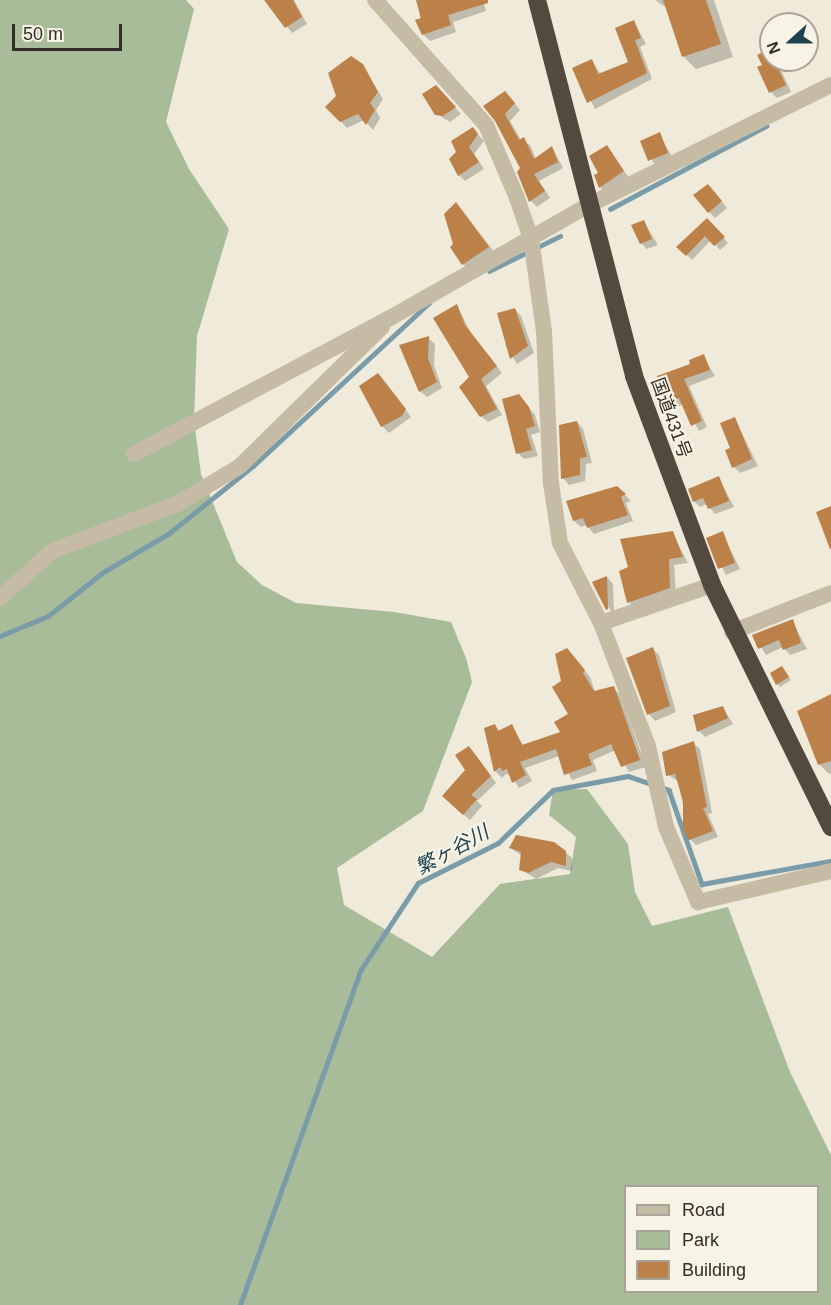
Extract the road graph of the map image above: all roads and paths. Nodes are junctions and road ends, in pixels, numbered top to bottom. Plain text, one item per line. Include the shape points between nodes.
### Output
1 (375, 0) edge
2 (537, 0) edge
3 (831, 85) edge
4 (589, 205) junction
5 (531, 239) junction
6 (390, 318) junction
7 (134, 453) dead end
8 (712, 585) junction
9 (831, 593) edge
10 (0, 598) edge
11 (601, 623) junction
12 (732, 632) junction
13 (831, 827) edge
14 (831, 871) edge

1 - 5 street via 486,125
2 - 4 highway, 国道431号
3 - 4 street
4 - 5 street
4 - 8 highway, 国道431号 via 634,376
5 - 6 street
5 - 11 street via 544,331 551,483 560,543
6 - 7 street
6 - 10 street via 240,466 179,503 52,551
8 - 11 street
8 - 12 highway, 国道431号
9 - 12 street
11 - 14 street via 655,765 666,827 698,902
12 - 13 highway, 国道431号

